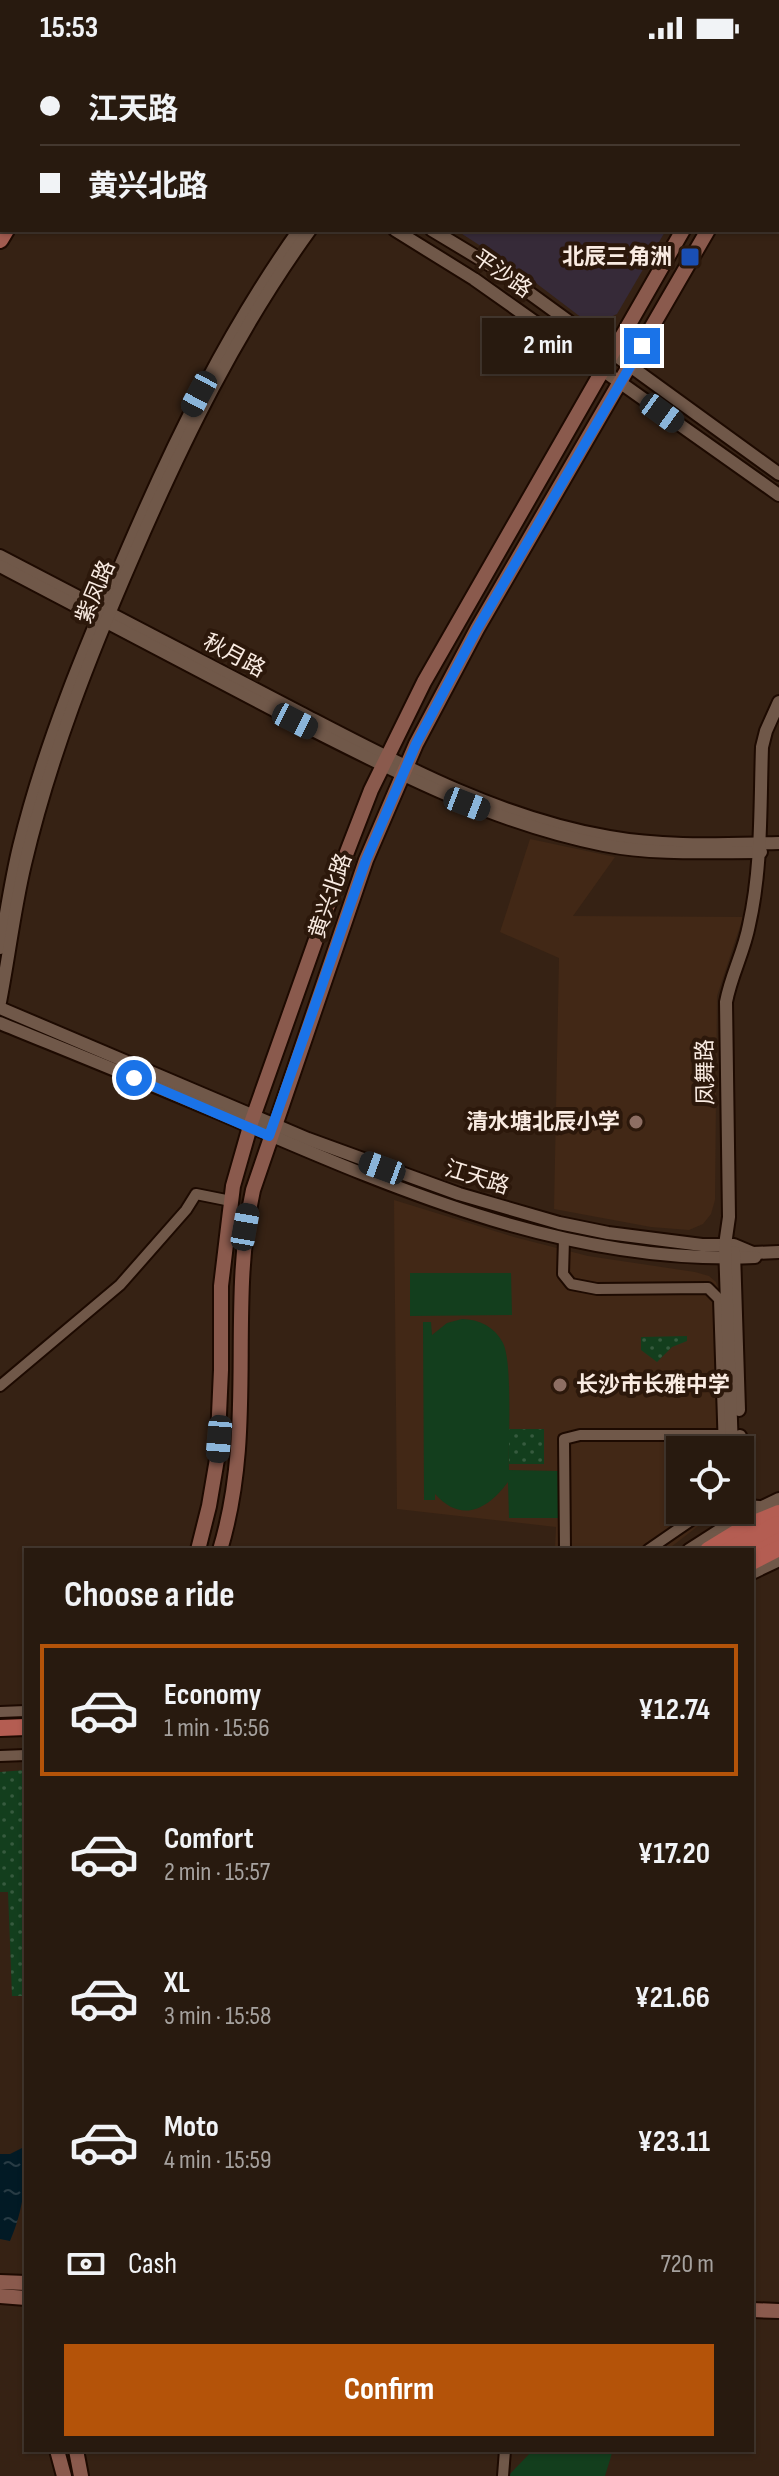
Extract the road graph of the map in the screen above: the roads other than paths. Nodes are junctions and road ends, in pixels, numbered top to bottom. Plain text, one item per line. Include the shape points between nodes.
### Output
1 (298, 232) edge
2 (309, 232) edge
3 (398, 232) edge
4 (435, 232) edge
5 (682, 232) edge
6 (707, 232) edge
7 (613, 354) junction
8 (630, 366) junction
9 (603, 371) junction
10 (620, 383) junction
11 (779, 474) edge
12 (779, 495) edge
13 (0, 556) edge
14 (0, 566) edge
15 (104, 615) junction
16 (779, 702) edge
17 (385, 761) junction
18 (403, 771) junction
19 (779, 843) edge
20 (758, 848) junction
21 (779, 851) edge
22 (0, 948) edge
23 (0, 1005) edge
24 (0, 1023) edge
25 (252, 1121) junction
26 (271, 1130) junction
27 (231, 1201) junction
28 (729, 1203) junction
29 (564, 1239) junction
30 (687, 1244) junction
31 (730, 1251) junction
32 (779, 1254) edge
33 (753, 1257) junction
34 (689, 1258) junction
35 (735, 1277) junction
36 (726, 1292) junction
37 (0, 1386) edge
38 (724, 1435) joint
39 (731, 1436) edge
40 (779, 1499) edge
41 (772, 1516) edge
42 (686, 1524) edge
43 (723, 1524) edge
44 (720, 1529) junction
45 (198, 1548) edge
46 (220, 1548) edge
47 (565, 1548) edge
48 (651, 1548) edge
49 (692, 1548) edge
50 (712, 1548) edge
51 (732, 1548) edge
52 (778, 1548) edge
53 (754, 1550) edge
54 (754, 1561) edge
55 (754, 1571) edge
56 (24, 1711) edge
57 (0, 1712) edge
58 (24, 1727) edge
59 (0, 1728) edge
60 (24, 1736) edge
61 (0, 1738) edge
62 (24, 1755) edge
63 (0, 1756) edge
64 (0, 2282) edge
65 (24, 2283) edge
66 (0, 2296) edge
67 (24, 2298) edge
68 (754, 2301) edge
69 (779, 2301) edge
70 (754, 2310) edge
71 (779, 2311) edge
72 (58, 2452) edge
73 (76, 2452) edge
74 (505, 2452) edge
75 (64, 2476) edge
76 (81, 2476) edge
77 (503, 2476) edge

1 - 15 street, 紫凤路 via 256,293 170,451
2 - 15 street, 紫凤路 via 216,379
3 - 9 street, 平沙路
4 - 7 street, 平沙路 via 495,268
5 - 7 main road, 黄兴北路
6 - 8 main road, 黄兴北路
7 - 8 street, 平沙路
7 - 9 main road, 黄兴北路
8 - 10 main road, 黄兴北路
8 - 11 street, 平沙路
9 - 10 street, 平沙路
9 - 17 main road, 黄兴北路 via 460,615
10 - 12 street, 平沙路
10 - 18 main road, 黄兴北路 via 477,629
13 - 15 street, 秋月路
14 - 15 street, 秋月路
15 - 17 street, 秋月路
15 - 22 street, 紫凤路 via 69,686 36,786
15 - 23 street, 紫凤路 via 24,865
16 - 20 street, 凤舞路 via 762,747
17 - 18 street, 秋月路
17 - 25 main road, 黄兴北路 via 347,852
18 - 20 street, 秋月路 via 433,791 500,817 592,843 654,851
18 - 26 main road, 黄兴北路 via 366,860
19 - 20 street, 秋月路
20 - 21 street, 秋月路
20 - 28 street, 凤舞路 via 749,928 726,1002
23 - 25 street, 江天路
24 - 25 street, 江天路
25 - 26 street, 江天路
25 - 27 main road, 黄兴北路
26 - 29 street, 江天路 via 393,1186
26 - 30 street, 江天路 via 516,1212
26 - 46 main road, 黄兴北路 via 245,1227 241,1434
27 - 37 street via 196,1194 120,1285
27 - 45 main road, 黄兴北路 via 221,1286 218,1449
28 - 30 street via 717,1232
28 - 31 street, 凤舞路
29 - 34 street, 江天路
29 - 38 street via 563,1274 571,1284 715,1292
30 - 31 street, 江天路
31 - 32 street, 江天路
31 - 33 street, 江天路
31 - 34 street, 江天路
31 - 35 street, 凤舞路
31 - 36 street, 凤舞路
32 - 33 street, 江天路
33 - 35 street via 738,1266
34 - 36 street via 715,1267
35 - 41 street, 凤舞路 via 742,1495 747,1506
36 - 39 street, 凤舞路
38 - 47 street via 564,1439
40 - 41 street
41 - 44 street
41 - 50 highway
41 - 51 highway
42 - 48 street
43 - 44 street
44 - 49 street
52 - 53 highway
52 - 54 highway
52 - 55 street
56 - 57 street
58 - 59 highway
60 - 61 highway
62 - 63 street
64 - 65 main road
66 - 67 main road
68 - 69 main road
70 - 71 main road
72 - 75 main road
73 - 76 main road
74 - 77 street

